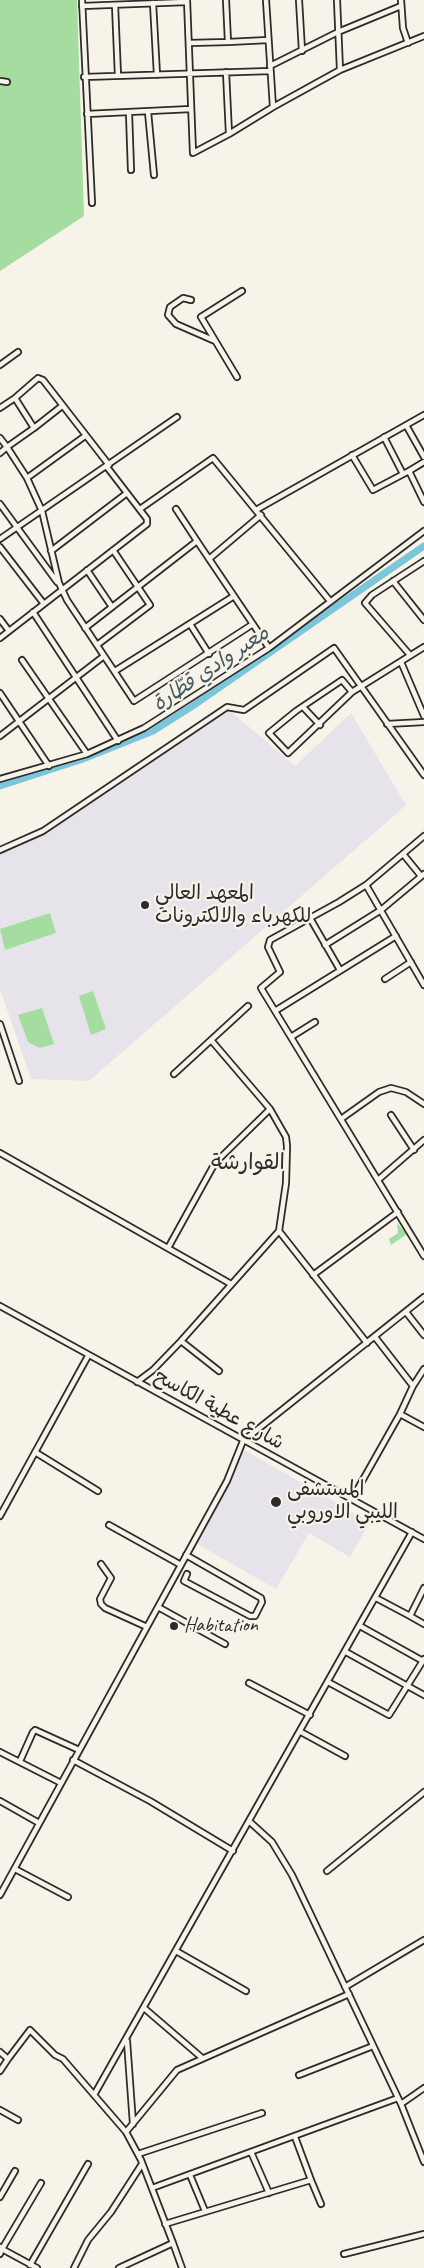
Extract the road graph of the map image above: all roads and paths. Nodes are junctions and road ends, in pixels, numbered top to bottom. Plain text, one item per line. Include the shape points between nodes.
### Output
1 (226, 0) edge
2 (266, 0) edge
3 (300, 0) edge
4 (336, 0) edge
5 (401, 0) edge
6 (187, 1) edge
7 (82, 3) edge
8 (152, 3) junction
9 (115, 5) junction
10 (401, 6) junction
11 (338, 32) junction
12 (424, 36) edge
13 (268, 40) junction
14 (228, 42) junction
15 (189, 43) junction
16 (408, 43) junction
17 (302, 51) junction
18 (270, 68) junction
19 (340, 70) junction
20 (226, 72) junction
21 (190, 73) junction
22 (157, 75) junction
23 (118, 76) junction
24 (84, 77) junction
25 (0, 81) edge
26 (7, 82) dead end
27 (273, 107) junction
28 (191, 109) junction
29 (148, 112) junction
30 (129, 113) junction
31 (87, 114) junction
32 (229, 134) junction
33 (131, 170) dead end
34 (154, 175) dead end
35 (92, 203) dead end
36 (242, 291) dead end
37 (191, 300) dead end
38 (216, 341) junction
39 (18, 352) dead end
40 (0, 365) edge
41 (237, 377) dead end
42 (14, 398) junction
43 (62, 406) junction
44 (0, 408) edge
45 (424, 415) edge
46 (177, 417) dead end
47 (406, 425) junction
48 (34, 428) junction
49 (85, 436) junction
50 (384, 437) junction
51 (0, 438) edge
52 (7, 447) junction
53 (0, 453) edge
54 (352, 455) junction
55 (424, 456) edge
56 (424, 462) edge
57 (108, 466) junction
58 (409, 471) junction
59 (403, 474) junction
60 (27, 478) junction
61 (128, 493) junction
62 (424, 502) edge
63 (0, 504) edge
64 (140, 509) junction
65 (176, 510) dead end
66 (256, 510) junction
67 (42, 511) junction
68 (261, 515) junction
69 (17, 526) junction
70 (424, 531) edge
71 (0, 539) edge
72 (197, 541) junction
73 (0, 547) edge
74 (113, 550) junction
75 (51, 551) junction
76 (209, 558) junction
77 (423, 563) edge
78 (87, 570) junction
79 (393, 581) junction
80 (140, 587) junction
81 (62, 589) junction
82 (234, 596) junction
83 (330, 601) junction
84 (44, 604) junction
85 (112, 607) junction
86 (33, 612) junction
87 (0, 620) edge
88 (424, 620) edge
89 (190, 624) junction
90 (253, 624) junction
91 (85, 628) junction
92 (9, 631) junction
93 (0, 638) edge
94 (97, 645) junction
95 (424, 647) edge
96 (269, 648) junction
97 (209, 654) junction
98 (104, 656) junction
99 (410, 656) junction
100 (22, 660) dead end
101 (401, 662) junction
102 (114, 671) junction
103 (76, 678) junction
104 (360, 687) junction
105 (352, 692) junction
106 (0, 693) edge
107 (48, 698) junction
108 (303, 706) junction
109 (424, 716) edge
110 (19, 722) junction
111 (424, 722) edge
112 (387, 724) junction
113 (320, 725) junction
114 (0, 736) edge
115 (118, 741) junction
116 (87, 754) junction
117 (49, 766) junction
118 (424, 775) edge
119 (0, 779) edge
120 (424, 837) edge
121 (0, 850) edge
122 (403, 854) junction
123 (422, 875) edge
124 (366, 884) junction
125 (381, 910) junction
126 (310, 918) junction
127 (396, 936) junction
128 (325, 945) junction
129 (411, 962) junction
130 (340, 970) junction
131 (385, 979) dead end
132 (424, 985) edge
133 (248, 1006) dead end
134 (275, 1011) junction
135 (315, 1022) dead end
136 (0, 1024) edge
137 (290, 1037) junction
138 (212, 1040) junction
139 (174, 1074) dead end
140 (19, 1081) dead end
141 (424, 1104) edge
142 (270, 1109) junction
143 (391, 1115) dead end
144 (341, 1119) junction
145 (424, 1140) edge
146 (414, 1150) junction
147 (0, 1153) edge
148 (378, 1180) junction
149 (398, 1212) junction
150 (279, 1231) junction
151 (168, 1248) junction
152 (424, 1256) edge
153 (313, 1275) junction
154 (231, 1284) junction
155 (424, 1297) edge
156 (0, 1306) edge
157 (406, 1312) junction
158 (424, 1335) edge
159 (375, 1337) junction
160 (181, 1341) junction
161 (367, 1343) junction
162 (88, 1356) junction
163 (424, 1369) edge
164 (219, 1371) dead end
165 (137, 1382) junction
166 (413, 1386) junction
167 (400, 1414) junction
168 (424, 1427) edge
169 (243, 1442) junction
170 (35, 1452) junction
171 (98, 1490) dead end
172 (352, 1500) junction
173 (0, 1516) edge
174 (109, 1525) dead end
175 (412, 1532) junction
176 (424, 1539) edge
177 (186, 1555) junction
178 (101, 1564) dead end
179 (181, 1565) junction
180 (187, 1574) dead end
181 (424, 1588) edge
182 (376, 1598) junction
183 (158, 1608) junction
184 (410, 1616) junction
185 (424, 1624) edge
186 (360, 1626) junction
187 (147, 1627) junction
188 (225, 1644) dead end
189 (346, 1652) junction
190 (423, 1660) edge
191 (328, 1682) junction
192 (249, 1683) dead end
193 (407, 1686) junction
194 (424, 1695) edge
195 (310, 1715) junction
196 (301, 1732) junction
197 (79, 1750) junction
198 (0, 1752) edge
199 (345, 1756) dead end
200 (74, 1760) junction
201 (20, 1761) junction
202 (61, 1783) junction
203 (424, 1792) edge
204 (0, 1801) edge
205 (250, 1822) junction
206 (39, 1823) junction
207 (233, 1851) junction
208 (15, 1869) junction
209 (327, 1871) dead end
210 (0, 1895) edge
211 (68, 1897) dead end
212 (424, 1940) edge
213 (176, 1951) junction
214 (345, 1987) junction
215 (246, 1991) dead end
216 (348, 1994) junction
217 (144, 2008) junction
218 (127, 2039) junction
219 (373, 2046) junction
220 (0, 2052) edge
221 (201, 2058) junction
222 (8, 2059) junction
223 (0, 2070) edge
224 (299, 2074) dead end
225 (424, 2088) edge
226 (94, 2095) junction
227 (398, 2098) junction
228 (401, 2104) junction
229 (0, 2110) edge
230 (262, 2113) dead end
231 (18, 2120) dead end
232 (133, 2124) junction
233 (126, 2132) junction
234 (295, 2137) junction
235 (251, 2152) junction
236 (138, 2154) junction
237 (424, 2162) edge
238 (88, 2164) dead end
239 (142, 2164) junction
240 (15, 2171) dead end
241 (190, 2175) junction
242 (311, 2180) junction
243 (41, 2183) dead end
244 (152, 2188) junction
245 (269, 2193) junction
246 (0, 2197) edge
247 (321, 2204) dead end
248 (205, 2211) junction
249 (165, 2224) junction
250 (424, 2234) edge
251 (172, 2243) junction
252 (1, 2248) edge
253 (0, 2254) edge
254 (344, 2254) dead end
255 (30, 2265) junction
256 (37, 2268) edge
257 (74, 2268) edge
258 (119, 2268) edge
259 (182, 2268) edge

1 - 14 street
2 - 13 street
3 - 17 street
4 - 11 street
5 - 10 street
6 - 8 street
6 - 15 street
7 - 9 street
7 - 24 street
8 - 9 street
8 - 22 street
9 - 23 street
10 - 11 street
10 - 16 street
11 - 17 street
11 - 19 street
12 - 16 street
13 - 14 street
13 - 18 street
14 - 15 street
15 - 21 street
16 - 19 street
17 - 18 street
18 - 20 street
18 - 27 street
19 - 27 street
20 - 21 street
20 - 32 street
21 - 22 street
21 - 28 street
22 - 23 street
23 - 24 street
24 - 31 street
25 - 26 street
27 - 32 street
28 - 29 street
28 - 32 street via 193,153
29 - 30 street
29 - 34 street
30 - 31 street
30 - 33 street
31 - 35 street
36 - 38 street via 201,316
37 - 38 street via 182,298 170,307 168,315 176,324
38 - 41 street
39 - 40 street
42 - 43 street via 41,378
42 - 44 street
42 - 48 street
43 - 48 street
43 - 49 street
45 - 47 street
46 - 57 street
47 - 50 street
47 - 55 street
48 - 52 street
49 - 57 street
49 - 60 street
50 - 54 street
50 - 59 street
51 - 52 street
52 - 53 street
52 - 60 street
54 - 59 street via 374,490
54 - 66 street
56 - 58 street
57 - 61 street
57 - 67 street
58 - 59 street
58 - 62 street
60 - 67 street
61 - 64 street
61 - 75 street
63 - 69 street
64 - 66 street via 213,458
64 - 74 street via 148,519 147,524
65 - 72 street
66 - 68 street
67 - 69 street
67 - 75 street
68 - 76 street
68 - 83 street
69 - 71 street
69 - 81 street
70 - 83 street
72 - 76 street
72 - 80 street
73 - 84 street
74 - 78 street
74 - 80 street
75 - 81 street
76 - 82 street
77 - 79 street
78 - 81 street
78 - 85 street
79 - 88 street
79 - 99 street via 367,599 366,606
80 - 85 street
80 - 94 street via 150,602 149,607
81 - 84 street
81 - 91 street
82 - 89 street
82 - 90 street
83 - 96 street
84 - 86 street
85 - 91 street
86 - 92 street
86 - 103 street
87 - 92 street
89 - 97 street
89 - 102 street
90 - 96 street
90 - 97 street
91 - 94 street
92 - 93 street
94 - 98 street
95 - 99 street
96 - 115 street via 183,704
97 - 102 street via 134,701
98 - 102 street
98 - 103 street
99 - 101 street
100 - 107 street
101 - 104 street
101 - 109 street
103 - 107 street
103 - 115 street
104 - 105 street
104 - 112 street
104 - 121 street via 334,648 244,710 226,707 43,831
105 - 108 street via 342,680
105 - 113 street
106 - 110 street
107 - 110 street
107 - 116 street
108 - 113 street
108 - 113 street via 269,734 288,753
110 - 114 street
110 - 117 street
111 - 112 street
112 - 118 street
115 - 116 street
116 - 117 street
117 - 119 street
120 - 122 street
122 - 123 street
122 - 124 street
123 - 125 street
124 - 125 street
124 - 126 street
125 - 127 street
125 - 128 street
126 - 128 street
126 - 134 street via 268,944 280,972 260,988
127 - 129 street
127 - 130 street
128 - 130 street
129 - 131 street
129 - 132 street
130 - 134 street
133 - 138 street
134 - 137 street
135 - 137 street
136 - 140 street
137 - 144 street
138 - 139 street
138 - 142 street
141 - 144 street via 406,1092 391,1088
142 - 150 street via 288,1146
142 - 151 street via 214,1162
143 - 146 street
144 - 148 street
145 - 146 street
146 - 148 street
147 - 151 street
148 - 149 street
149 - 152 street
149 - 153 street
150 - 153 street
150 - 154 street
151 - 154 street
153 - 161 street
154 - 160 street
155 - 157 street
156 - 162 street, شارع عطية الكاسح
157 - 158 street
157 - 159 street
159 - 161 street
159 - 166 street
160 - 164 street
160 - 165 street
161 - 169 street
162 - 165 street, شارع عطية الكاسح
162 - 170 street
163 - 166 street
165 - 169 street, شارع عطية الكاسح
166 - 167 street
167 - 168 street
167 - 172 street
169 - 172 street, شارع عطية الكاسح
169 - 177 street via 227,1481
170 - 171 street
170 - 173 street
172 - 175 street, شارع عطية الكاسح
174 - 179 street
175 - 176 street, شارع عطية الكاسح
175 - 182 street
177 - 179 street
177 - 180 street via 261,1598 262,1602 255,1616 250,1616 184,1581
178 - 187 street via 111,1578 100,1599 101,1604
179 - 183 street
181 - 184 street
182 - 184 street
182 - 186 street
183 - 187 street
183 - 188 street
184 - 185 street
186 - 189 street
186 - 190 street
187 - 197 street
189 - 191 street
189 - 193 street
190 - 193 street
191 - 193 street via 387,1715 391,1714
191 - 195 street
192 - 195 street
193 - 194 street
195 - 196 street
196 - 199 street
196 - 205 street
197 - 200 street
197 - 201 street via 35,1730
198 - 201 street
200 - 202 street
200 - 207 street
201 - 202 street
202 - 206 street
203 - 209 street
204 - 206 street
205 - 207 street
205 - 214 street via 282,1856
206 - 208 street
207 - 213 street
208 - 210 street
208 - 211 street
212 - 214 street
213 - 215 street
213 - 217 street
214 - 216 street
216 - 219 street
216 - 221 street
217 - 218 street
217 - 221 street
218 - 226 street
218 - 232 street
219 - 224 street
219 - 227 street
220 - 222 street
221 - 232 street via 173,2073
222 - 223 street
222 - 226 street via 30,2030 63,2059
225 - 228 street
226 - 233 street
227 - 228 street
227 - 234 street
228 - 237 street
229 - 231 street
230 - 236 street
232 - 233 street
233 - 236 street
234 - 235 street
234 - 242 street
235 - 241 street
235 - 245 street
236 - 239 street
238 - 255 street
239 - 244 street
239 - 257 street via 111,2212 88,2240
240 - 246 street
241 - 244 street
241 - 248 street
242 - 245 street
242 - 247 street
243 - 252 street
244 - 249 street
245 - 248 street
248 - 249 street
249 - 251 street
250 - 254 street
251 - 258 street
251 - 259 street
252 - 253 street
252 - 255 street
255 - 256 street

